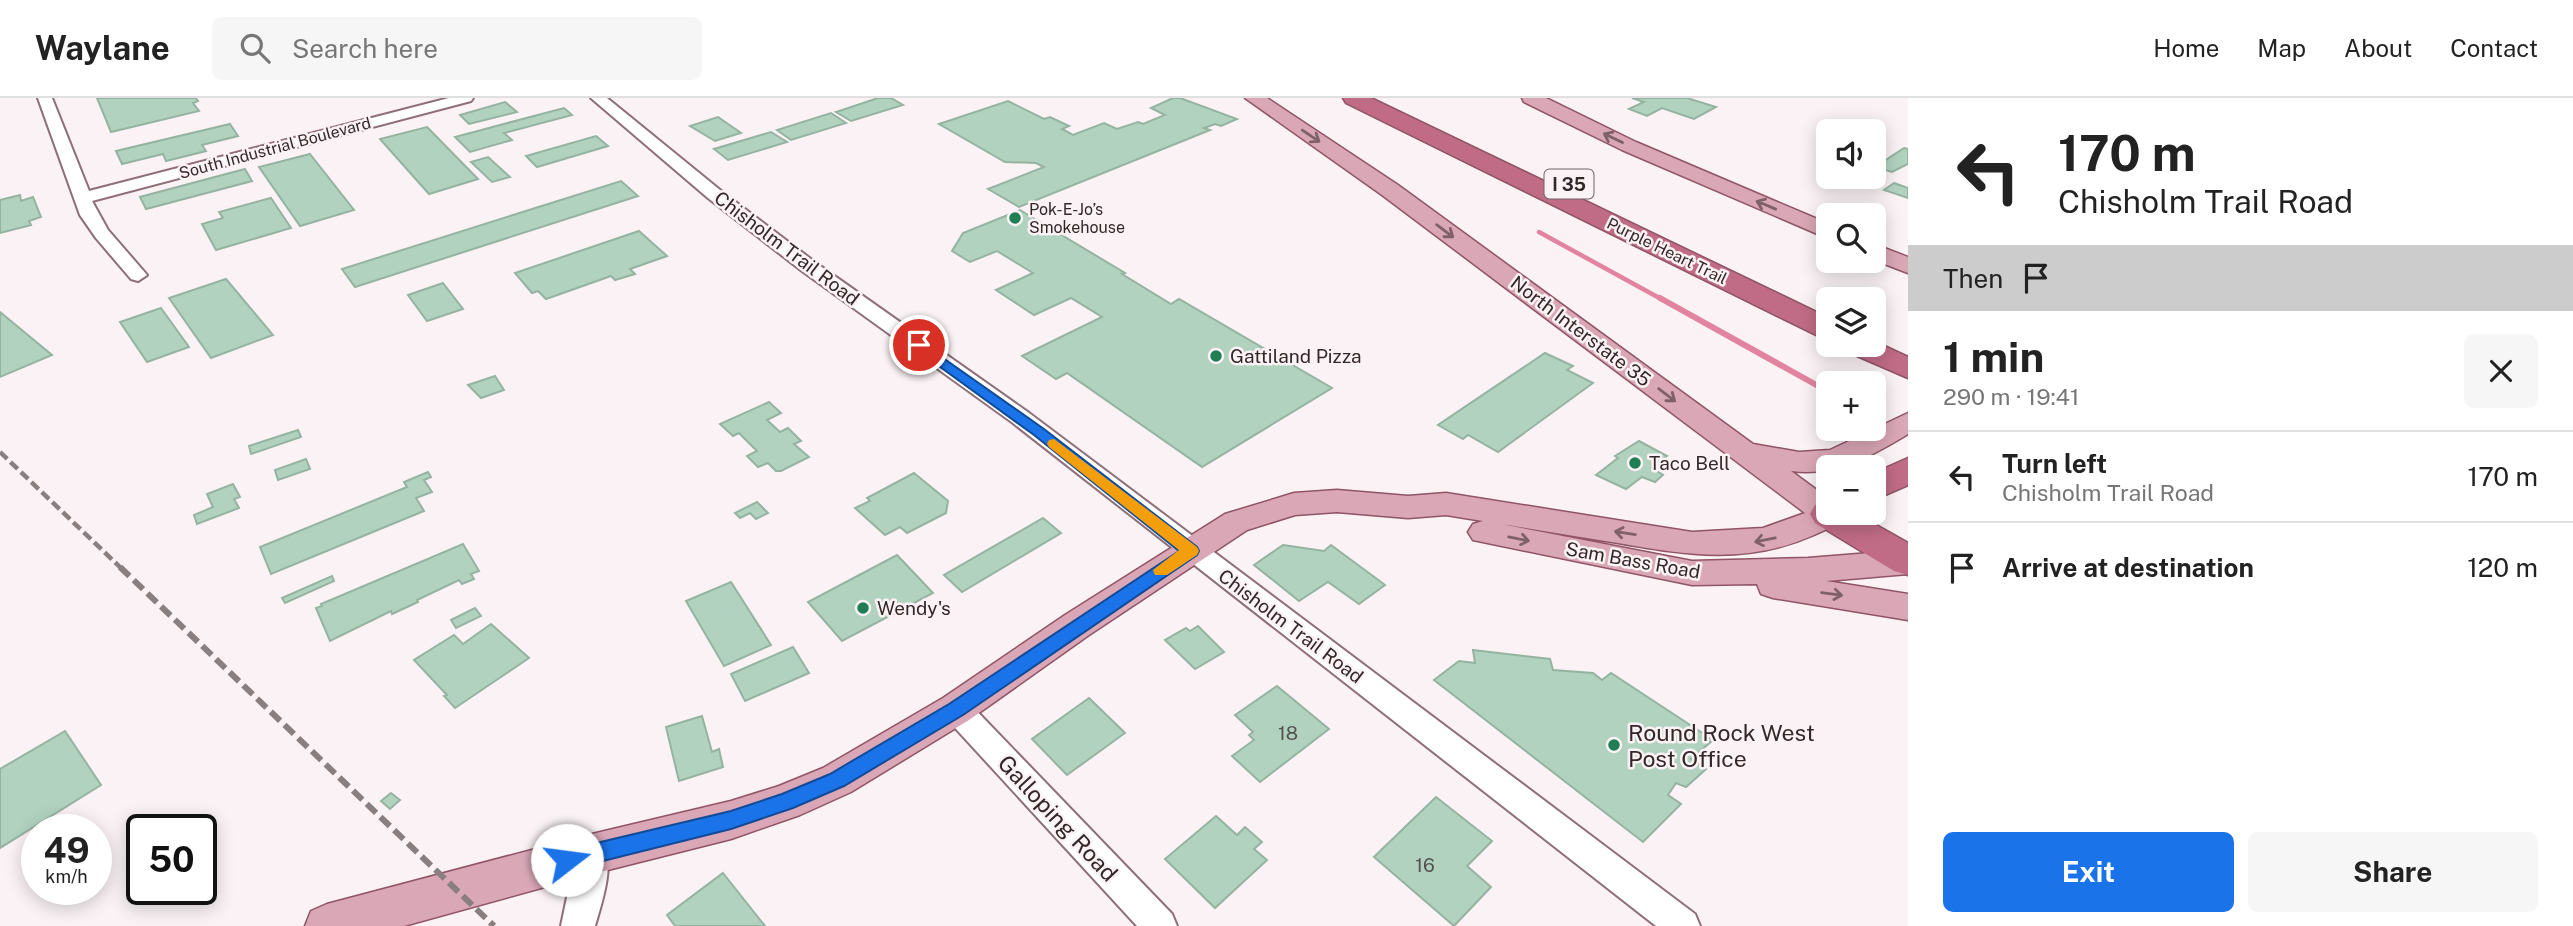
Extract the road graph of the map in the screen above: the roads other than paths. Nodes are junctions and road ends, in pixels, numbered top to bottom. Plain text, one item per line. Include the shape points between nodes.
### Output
1 (46, 98) edge
2 (466, 98) edge
3 (598, 98) edge
4 (1254, 98) edge
5 (1339, 98) edge
6 (1354, 98) edge
7 (1389, 98) edge
8 (1531, 98) edge
9 (1504, 171) junction
10 (83, 198) junction
11 (1816, 226) edge
12 (1886, 256) edge
13 (1908, 266) edge
14 (138, 275) dead end
15 (1816, 304) edge
16 (1816, 324) edge
17 (1908, 422) edge
18 (1740, 449) junction
19 (1908, 470) edge
20 (1886, 482) edge
21 (1816, 505) edge
22 (1816, 521) edge
23 (1847, 525) edge
24 (1191, 551) junction
25 (1692, 559) junction
26 (1907, 561) edge
27 (1908, 607) edge
28 (956, 709) junction
29 (592, 853) junction
30 (327, 926) edge
31 (578, 926) edge
32 (1160, 926) edge
33 (1683, 926) edge

1 - 10 street
2 - 10 street, South Industrial Boulevard
3 - 24 street, Chisholm Trail Road via 808,267 1021,418
4 -> 18 main road, North Interstate 35 via 1390,190
5 - 9 highway
6 - 9 highway, Purple Heart Trail / I 35
7 - 15 highway, Purple Heart Trail / I 35
11 -> 8 main road via 1629,146
9 - 16 highway, Purple Heart Trail / I 35
10 - 14 street via 102,234
12 - 13 main road
17 - 18 main road via 1846,458 1815,464
18 - 21 main road, North Interstate 35
19 - 20 highway
22 -> 25 main road, Sam Bass Road via 1776,538
23 - 26 highway, North Interstate 35
24 - 25 main road, Sam Bass Road via 1236,522 1294,504 1336,501 1408,508 1436,523
24 - 28 main road, Sam Bass Road
24 - 33 street, Chisholm Trail Road
25 - 26 main road, Sam Bass Road via 1808,570
25 -> 27 main road
28 - 29 main road, Sam Bass Road via 847,775 786,802
28 - 32 street, Galloping Road
29 - 30 main road, Sam Bass Road
29 - 31 street

